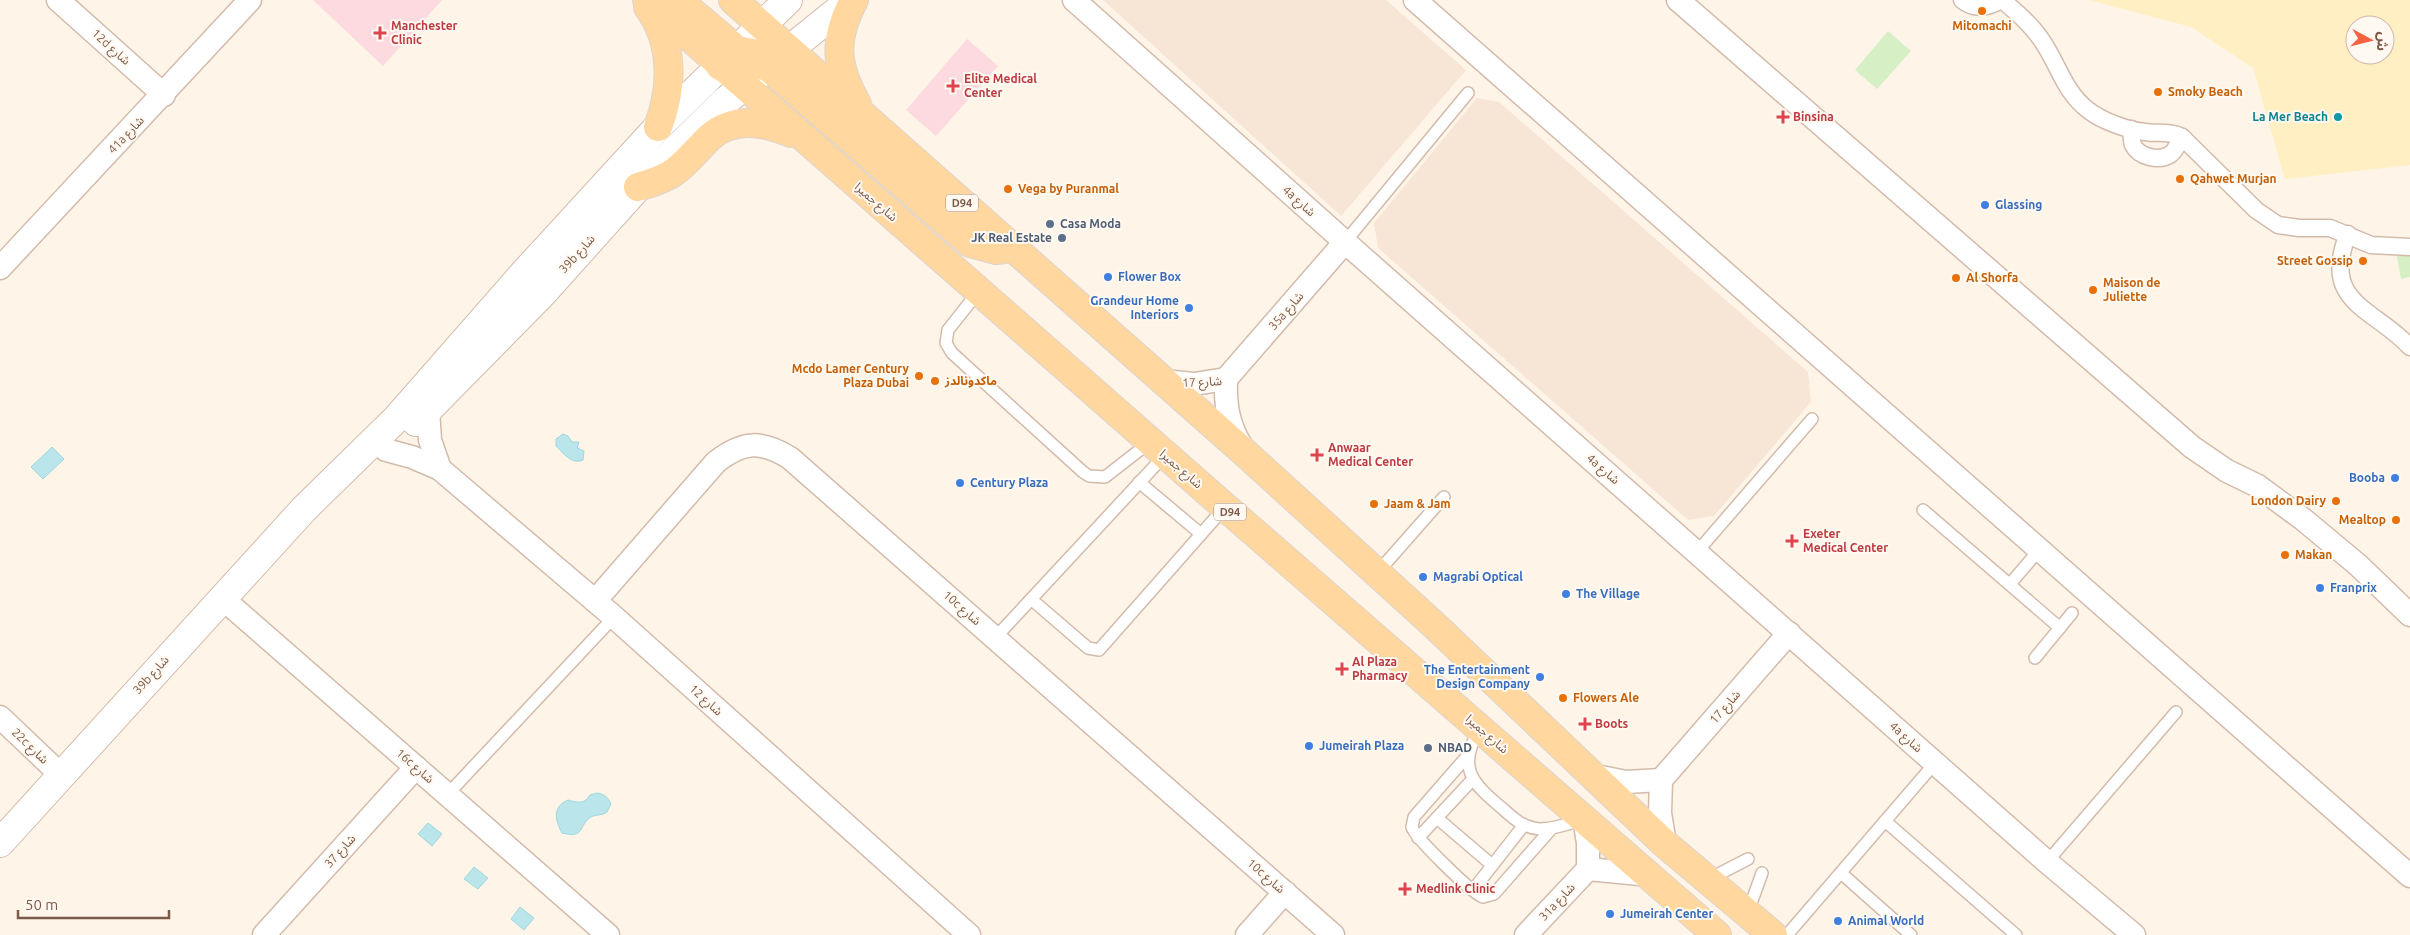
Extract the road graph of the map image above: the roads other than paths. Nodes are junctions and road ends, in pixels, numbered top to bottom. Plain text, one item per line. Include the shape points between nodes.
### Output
1 (58, 0) edge
2 (250, 0) edge
3 (645, 0) edge
4 (678, 0) edge
5 (733, 0) edge
6 (788, 0) edge
7 (852, 0) edge
8 (1074, 0) edge
9 (1415, 0) edge
10 (1678, 0) edge
11 (1962, 0) edge
12 (2001, 0) edge
13 (762, 25) junction
14 (790, 50) junction
15 (728, 58) junction
16 (768, 68) junction
17 (744, 87) junction
18 (1468, 93) dead end
19 (164, 95) junction
20 (864, 116) junction
21 (658, 127) junction
22 (2131, 129) junction
23 (800, 136) junction
24 (2182, 138) junction
25 (638, 188) junction
26 (2348, 234) junction
27 (1345, 242) junction
28 (2410, 247) edge
29 (1012, 248) junction
30 (0, 268) edge
31 (978, 292) junction
32 (2410, 347) edge
33 (1226, 379) junction
34 (1162, 381) junction
35 (428, 410) junction
36 (1812, 419) dead end
37 (1157, 448) junction
38 (386, 450) junction
39 (1245, 453) junction
40 (440, 469) junction
41 (1139, 482) junction
42 (1444, 496) dead end
43 (304, 508) junction
44 (1225, 508) junction
45 (1923, 510) dead end
46 (1201, 534) junction
47 (2040, 549) junction
48 (1697, 552) junction
49 (1377, 573) junction
50 (2010, 584) junction
51 (222, 598) junction
52 (1031, 599) junction
53 (595, 601) junction
54 (2409, 612) edge
55 (2072, 613) dead end
56 (614, 617) junction
57 (2060, 628) junction
58 (1789, 633) junction
59 (995, 638) junction
60 (2035, 658) dead end
61 (2176, 712) dead end
62 (0, 717) edge
63 (1480, 728) junction
64 (1469, 754) junction
65 (1936, 763) junction
66 (416, 767) junction
67 (60, 775) junction
68 (1592, 775) junction
69 (1473, 779) junction
70 (1661, 780) junction
71 (447, 795) junction
72 (1437, 818) junction
73 (1584, 818) junction
74 (1886, 821) junction
75 (1524, 825) junction
76 (1552, 828) junction
77 (1418, 838) junction
78 (0, 844) edge
79 (1665, 844) junction
80 (1748, 859) dead end
81 (2046, 862) junction
82 (1492, 865) junction
83 (1588, 869) junction
84 (1841, 872) junction
85 (1762, 873) dead end
86 (1650, 875) junction
87 (2410, 875) edge
88 (1708, 880) junction
89 (1472, 890) junction
90 (1285, 892) junction
91 (1748, 913) junction
92 (264, 935) edge
93 (608, 935) edge
94 (969, 935) edge
95 (1247, 935) edge
96 (1333, 935) edge
97 (1526, 935) edge
98 (1718, 935) edge
99 (1773, 935) edge
100 (1787, 935) edge
101 (1911, 935) edge
102 (2016, 935) edge
103 (2134, 935) edge

1 - 19 street, 12d شارع
2 - 19 street, 41a شارع
3 - 15 main road, شارع جميرا / D94
3 - 21 main road via 664,39 669,66 665,108
4 - 15 main road
5 - 13 main road, D94
6 - 13 street, 39b شارع
7 - 14 street, 39b شارع
7 - 20 main road via 843,20 838,52 845,82
8 - 27 street, 4a شارع
9 - 47 street
10 - 54 street via 2192,447 2280,502 2352,559
11 - 12 street via 1980,8
12 - 22 street via 2037,34 2071,94 2096,115
13 - 14 main road, D94
13 - 15 street, 39b شارع
14 - 15 main road
14 - 16 street, 39b شارع
14 - 20 main road, D94
15 - 16 main road
15 - 17 main road, شارع جميرا / D94
15 - 21 street, 39b شارع
16 - 17 street, 39b شارع
16 - 29 main road via 965,239 983,248
17 - 23 main road, شارع جميرا / D94
17 - 25 street, 39b شارع via 723,103
18 - 27 lane
19 - 30 street, 41a شارع
20 - 29 main road, D94
21 - 43 street, 39b شارع via 397,418
22 - 24 street via 2170,132
22 - 24 street via 2132,144 2147,157 2161,158 2172,154
23 - 25 main road via 758,123 726,127 712,135 676,171
23 - 31 main road, شارع جميرا / D94
24 - 26 street via 2266,219 2288,228 2330,228
25 - 35 street, 39b شارع via 543,293
26 - 28 street via 2372,245
26 - 32 street via 2340,265 2349,296
27 - 33 street, 35a شارع
27 - 48 street, 4a شارع
29 - 34 main road, D94
31 - 37 main road, شارع جميرا / D94
31 - 37 lane via 948,330 946,344 1083,472 1089,476 1105,477
33 - 34 street, شارع 17 via 1194,384
33 - 39 street, شارع 17 via 1228,418
34 - 39 main road, D94
35 - 38 street, 39b شارع
35 - 40 street via 430,440
36 - 48 lane
37 - 41 lane
37 - 44 main road, شارع جميرا / D94
38 - 40 street, شارع 12
38 - 43 street, 39b شارع
39 - 49 main road, D94
40 - 53 street, شارع 12
41 - 46 lane
41 - 52 lane
42 - 49 lane
43 - 51 street, 39b شارع
44 - 46 lane
44 - 63 main road, شارع جميرا / D94
45 - 50 lane
46 - 52 lane via 1099,650 1088,648
47 - 50 lane
47 - 87 street
48 - 58 street, 4a شارع
49 - 68 main road, D94
50 - 57 lane
51 - 66 street, 16c شارع
51 - 67 street, 39b شارع
52 - 59 lane
53 - 56 street, شارع 12
53 - 59 street, 10c شارع via 716,462 732,449 752,444 773,447 790,458
55 - 57 lane
56 - 71 lane
56 - 94 street, شارع 12
57 - 60 lane
58 - 65 street, 4a شارع
58 - 70 street, شارع 17
59 - 90 street, 10c شارع
61 - 81 lane
62 - 67 street, 22c شارع
63 - 64 lane
63 - 73 main road, شارع جميرا / D94
64 - 69 lane
64 - 77 lane via 1414,817 1412,827
65 - 74 lane
65 - 81 street, 4a شارع
66 - 71 street, 16c شارع
66 - 92 street, شارع 37
67 - 78 street, 39b شارع
68 - 70 street via 1626,782
68 - 79 main road, D94
69 - 72 lane
69 - 75 lane via 1478,789
70 - 79 street via 1660,812
71 - 93 street, 16c شارع
72 - 77 lane
72 - 82 lane
73 - 76 lane
73 - 83 street
73 - 86 main road, شارع جميرا / D94
74 - 84 lane
74 - 102 lane
75 - 76 lane
75 - 82 lane
76 - 89 lane via 1494,894 1483,897
77 - 89 lane
79 - 88 main road, D94
80 - 88 lane
81 - 103 street, 4a شارع
82 - 89 lane
83 - 86 street
83 - 97 street, 31a شارع
84 - 100 lane
84 - 101 lane
85 - 91 lane
86 - 98 main road, شارع جميرا / D94
88 - 91 main road, D94
90 - 95 street
90 - 96 street, 10c شارع
91 - 99 main road, D94

